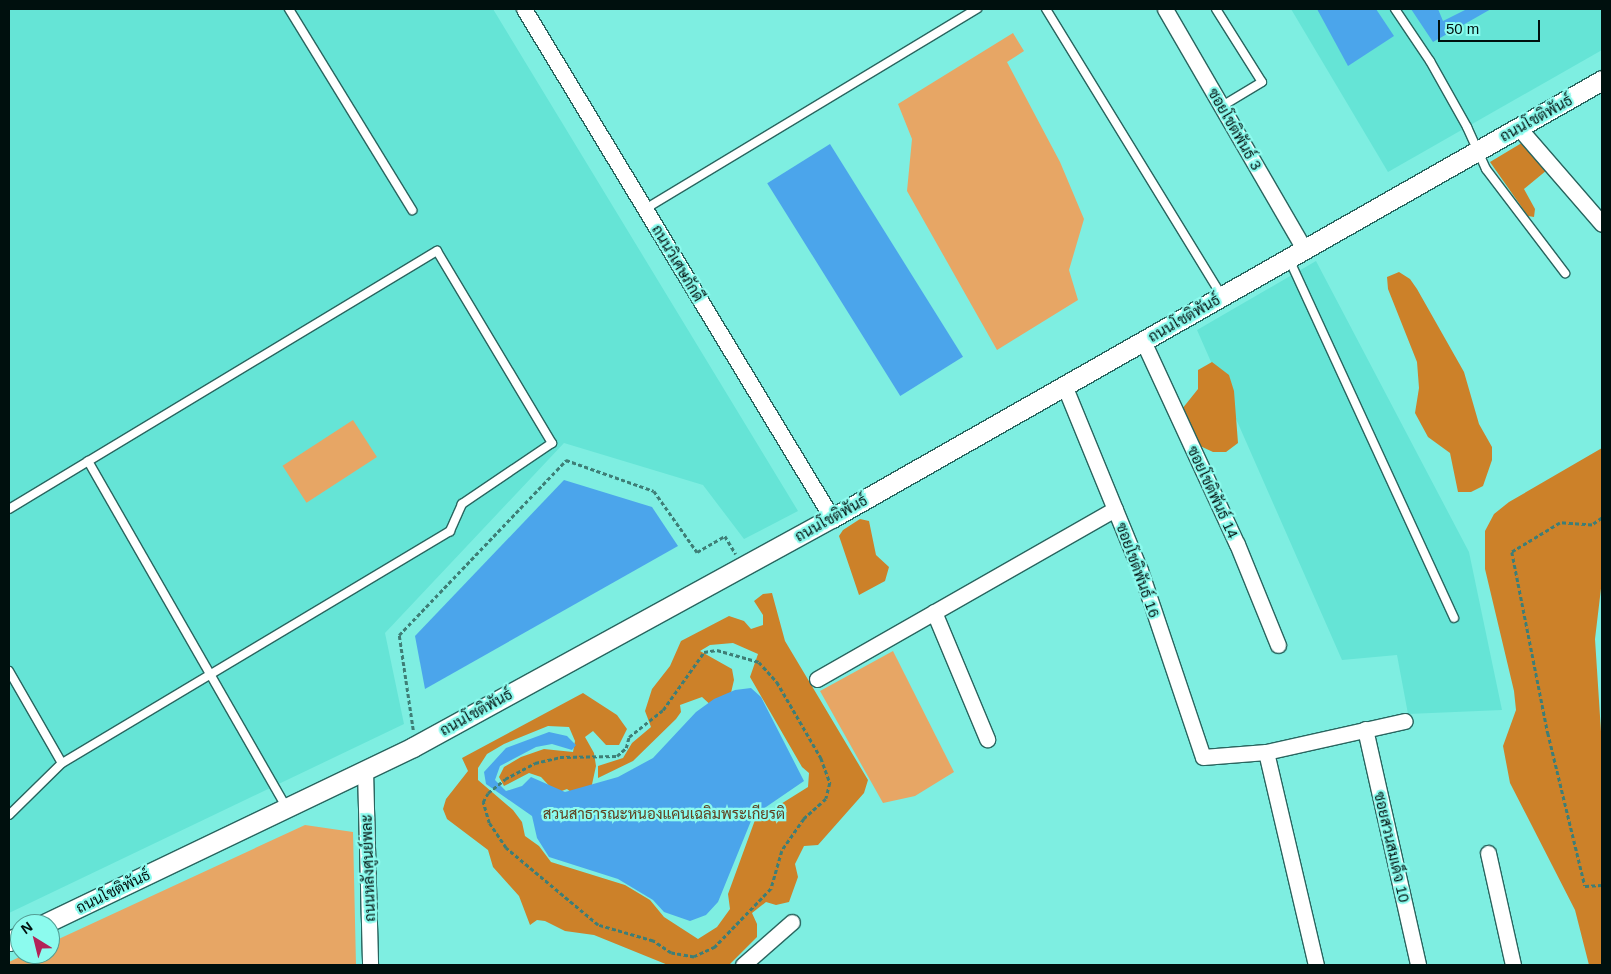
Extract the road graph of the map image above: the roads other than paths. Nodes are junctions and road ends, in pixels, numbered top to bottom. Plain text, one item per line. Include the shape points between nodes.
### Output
1 (289, 9) edge
2 (524, 9) edge
3 (977, 9) edge
4 (1046, 9) edge
5 (1165, 9) edge
6 (1216, 9) edge
7 (1395, 9) edge
8 (1602, 80) edge
9 (1222, 106) junction
10 (1518, 127) junction
11 (1479, 150) junction
12 (645, 209) junction
13 (412, 210) dead end
14 (1602, 224) edge
15 (1296, 253) junction
16 (1565, 273) dead end
17 (1222, 296) junction
18 (1143, 341) junction
19 (1064, 385) junction
20 (88, 461) junction
21 (9, 509) edge
22 (1115, 509) junction
23 (832, 518) junction
24 (934, 612) junction
25 (1454, 618) dead end
26 (1278, 645) dead end
27 (9, 671) edge
28 (210, 674) junction
29 (817, 679) dead end
30 (1405, 721) dead end
31 (1365, 728) junction
32 (987, 739) dead end
33 (1266, 752) junction
34 (62, 763) junction
35 (365, 770) junction
36 (286, 808) junction
37 (9, 815) edge
38 (1488, 853) dead end
39 (60, 916) edge
40 (792, 922) dead end
41 (370, 965) edge
42 (742, 965) edge
43 (1316, 965) edge
44 (1418, 965) edge
45 (1513, 965) edge

1 - 13 lane
2 - 12 street, ถนนวิเศษภักดี
3 - 12 lane
4 - 17 lane
5 - 9 street, ซอยโชติพันธ์ 3
6 - 9 lane via 1262,82
7 - 11 lane via 1430,61
8 - 10 street, ถนนโชติพันธ์
9 - 15 street, ซอยโชติพันธ์ 3
10 - 11 street, ถนนโชติพันธ์
10 - 14 street
11 - 15 street, ถนนโชติพันธ์
11 - 16 lane via 1486,169
12 - 23 street, ถนนวิเศษภักดี
15 - 17 street, ถนนโชติพันธ์
15 - 25 lane
17 - 18 street, ถนนโชติพันธ์
18 - 19 street, ถนนโชติพันธ์
18 - 26 street, ซอยโชติพันธ์ 14 via 1237,544
19 - 22 street, ซอยโชติพันธ์ 16
19 - 23 street, ถนนโชติพันธ์
20 - 21 lane
20 - 28 lane
20 - 28 lane via 437,251 552,443 462,504 450,531
22 - 24 street
22 - 33 street, ซอยโชติพันธ์ 16 via 1140,570 1204,757
23 - 35 street, ถนนโชติพันธ์ via 414,747
24 - 29 street
24 - 32 street
27 - 34 lane
28 - 34 lane
28 - 36 lane
30 - 31 street
31 - 33 street
31 - 44 street, ซอยสวนสมเด็จ 10
33 - 43 street
34 - 37 lane
35 - 36 street, ถนนโชติพันธ์
35 - 41 street, ถนนหลังศูนย์พละ
36 - 39 street, ถนนโชติพันธ์
38 - 45 street
40 - 42 street

